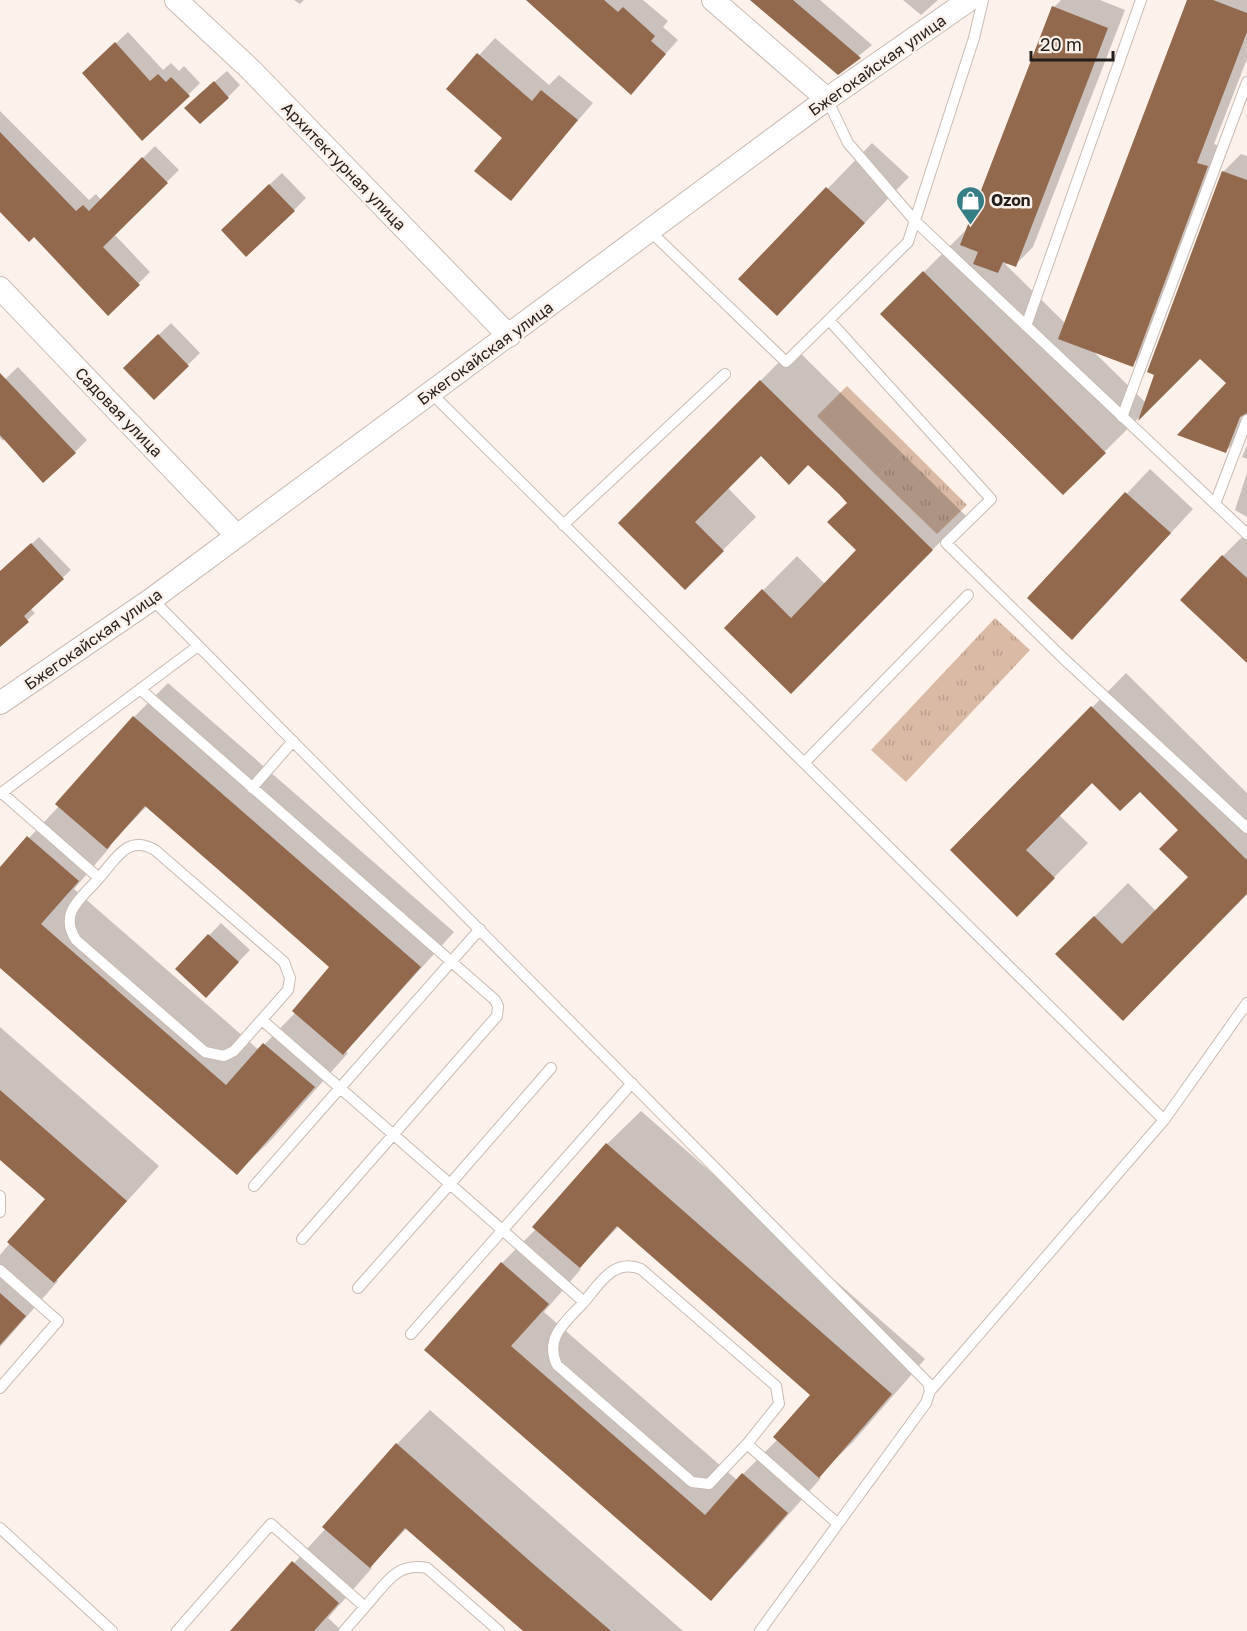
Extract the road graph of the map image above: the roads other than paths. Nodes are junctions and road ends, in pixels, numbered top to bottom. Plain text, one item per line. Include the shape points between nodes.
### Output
1 (176, 0) edge
2 (713, 0) edge
3 (969, 0) edge
4 (983, 0) edge
5 (1141, 0) edge
6 (1247, 82) edge
7 (826, 99) junction
8 (915, 221) junction
9 (651, 232) junction
10 (0, 288) edge
11 (828, 320) junction
12 (1026, 326) junction
13 (509, 336) junction
14 (725, 375) dead end
15 (431, 393) junction
16 (1122, 417) junction
17 (1247, 420) edge
18 (1215, 504) junction
19 (564, 525) junction
20 (1247, 534) edge
21 (237, 536) junction
22 (968, 595) dead end
23 (152, 599) junction
24 (198, 646) junction
25 (140, 689) junction
26 (0, 703) edge
27 (293, 741) junction
28 (804, 763) junction
29 (252, 788) junction
30 (1, 793) edge
31 (1247, 828) edge
32 (99, 878) junction
33 (480, 930) junction
34 (452, 962) junction
35 (1247, 1003) edge
36 (262, 1020) junction
37 (552, 1068) dead end
38 (632, 1083) junction
39 (340, 1088) junction
40 (1164, 1120) junction
41 (393, 1135) junction
42 (450, 1184) junction
43 (254, 1186) dead end
44 (0, 1196) edge
45 (0, 1212) edge
46 (502, 1230) junction
47 (302, 1239) dead end
48 (0, 1270) edge
49 (358, 1288) dead end
50 (584, 1302) junction
51 (411, 1334) dead end
52 (0, 1388) edge
53 (930, 1391) junction
54 (747, 1444) junction
55 (838, 1524) junction
56 (0, 1528) edge
57 (365, 1607) junction
58 (112, 1631) edge
59 (177, 1631) edge
60 (344, 1631) edge
61 (499, 1631) edge
62 (760, 1631) edge

1 - 13 street, Архитектурная улица via 251,69
2 - 7 street
3 - 7 street, Бжегокайская улица
4 - 8 lane
5 - 12 lane
6 - 16 lane
7 - 8 lane via 848,143
7 - 9 street, Бжегокайская улица
8 - 11 lane via 908,242
8 - 12 lane
9 - 11 lane via 786,362
9 - 13 street, Бжегокайская улица
10 - 21 street, Садовая улица
11 - 31 lane via 991,499 946,543 1064,659
12 - 16 lane
13 - 15 street, Бжегокайская улица
14 - 19 lane
15 - 19 lane
15 - 21 street, Бжегокайская улица
16 - 18 lane
17 - 18 lane
18 - 20 lane
19 - 28 lane
21 - 23 street, Бжегокайская улица
22 - 28 lane
23 - 24 lane
23 - 26 street, Бжегокайская улица
24 - 25 lane
24 - 27 lane
25 - 29 lane
25 - 30 lane
27 - 29 lane
27 - 33 lane
28 - 40 lane
29 - 34 lane
30 - 32 lane
32 - 36 lane via 126,848 145,844 275,954 289,970 288,990
32 - 36 lane via 72,909 69,928 85,947 205,1052 215,1056 234,1051
33 - 34 lane
33 - 38 lane
34 - 39 lane
34 - 41 lane via 495,1000 497,1017
35 - 40 lane
36 - 39 lane
37 - 42 lane
38 - 46 lane
38 - 53 lane via 920,1373
39 - 41 lane
39 - 43 lane
40 - 53 lane
41 - 42 lane
41 - 47 lane
42 - 46 lane
42 - 49 lane
44 - 45 lane
46 - 50 lane
46 - 51 lane
48 - 52 lane via 58,1321
50 - 54 lane via 611,1271 631,1265 641,1269 776,1386 779,1404
50 - 54 lane via 554,1335 552,1353 557,1365 674,1467 692,1482 709,1484
53 - 55 lane via 926,1403
54 - 55 lane
55 - 62 lane
56 - 58 lane
57 - 59 lane via 271,1524
57 - 60 lane
57 - 61 lane via 397,1571 414,1566 427,1568

